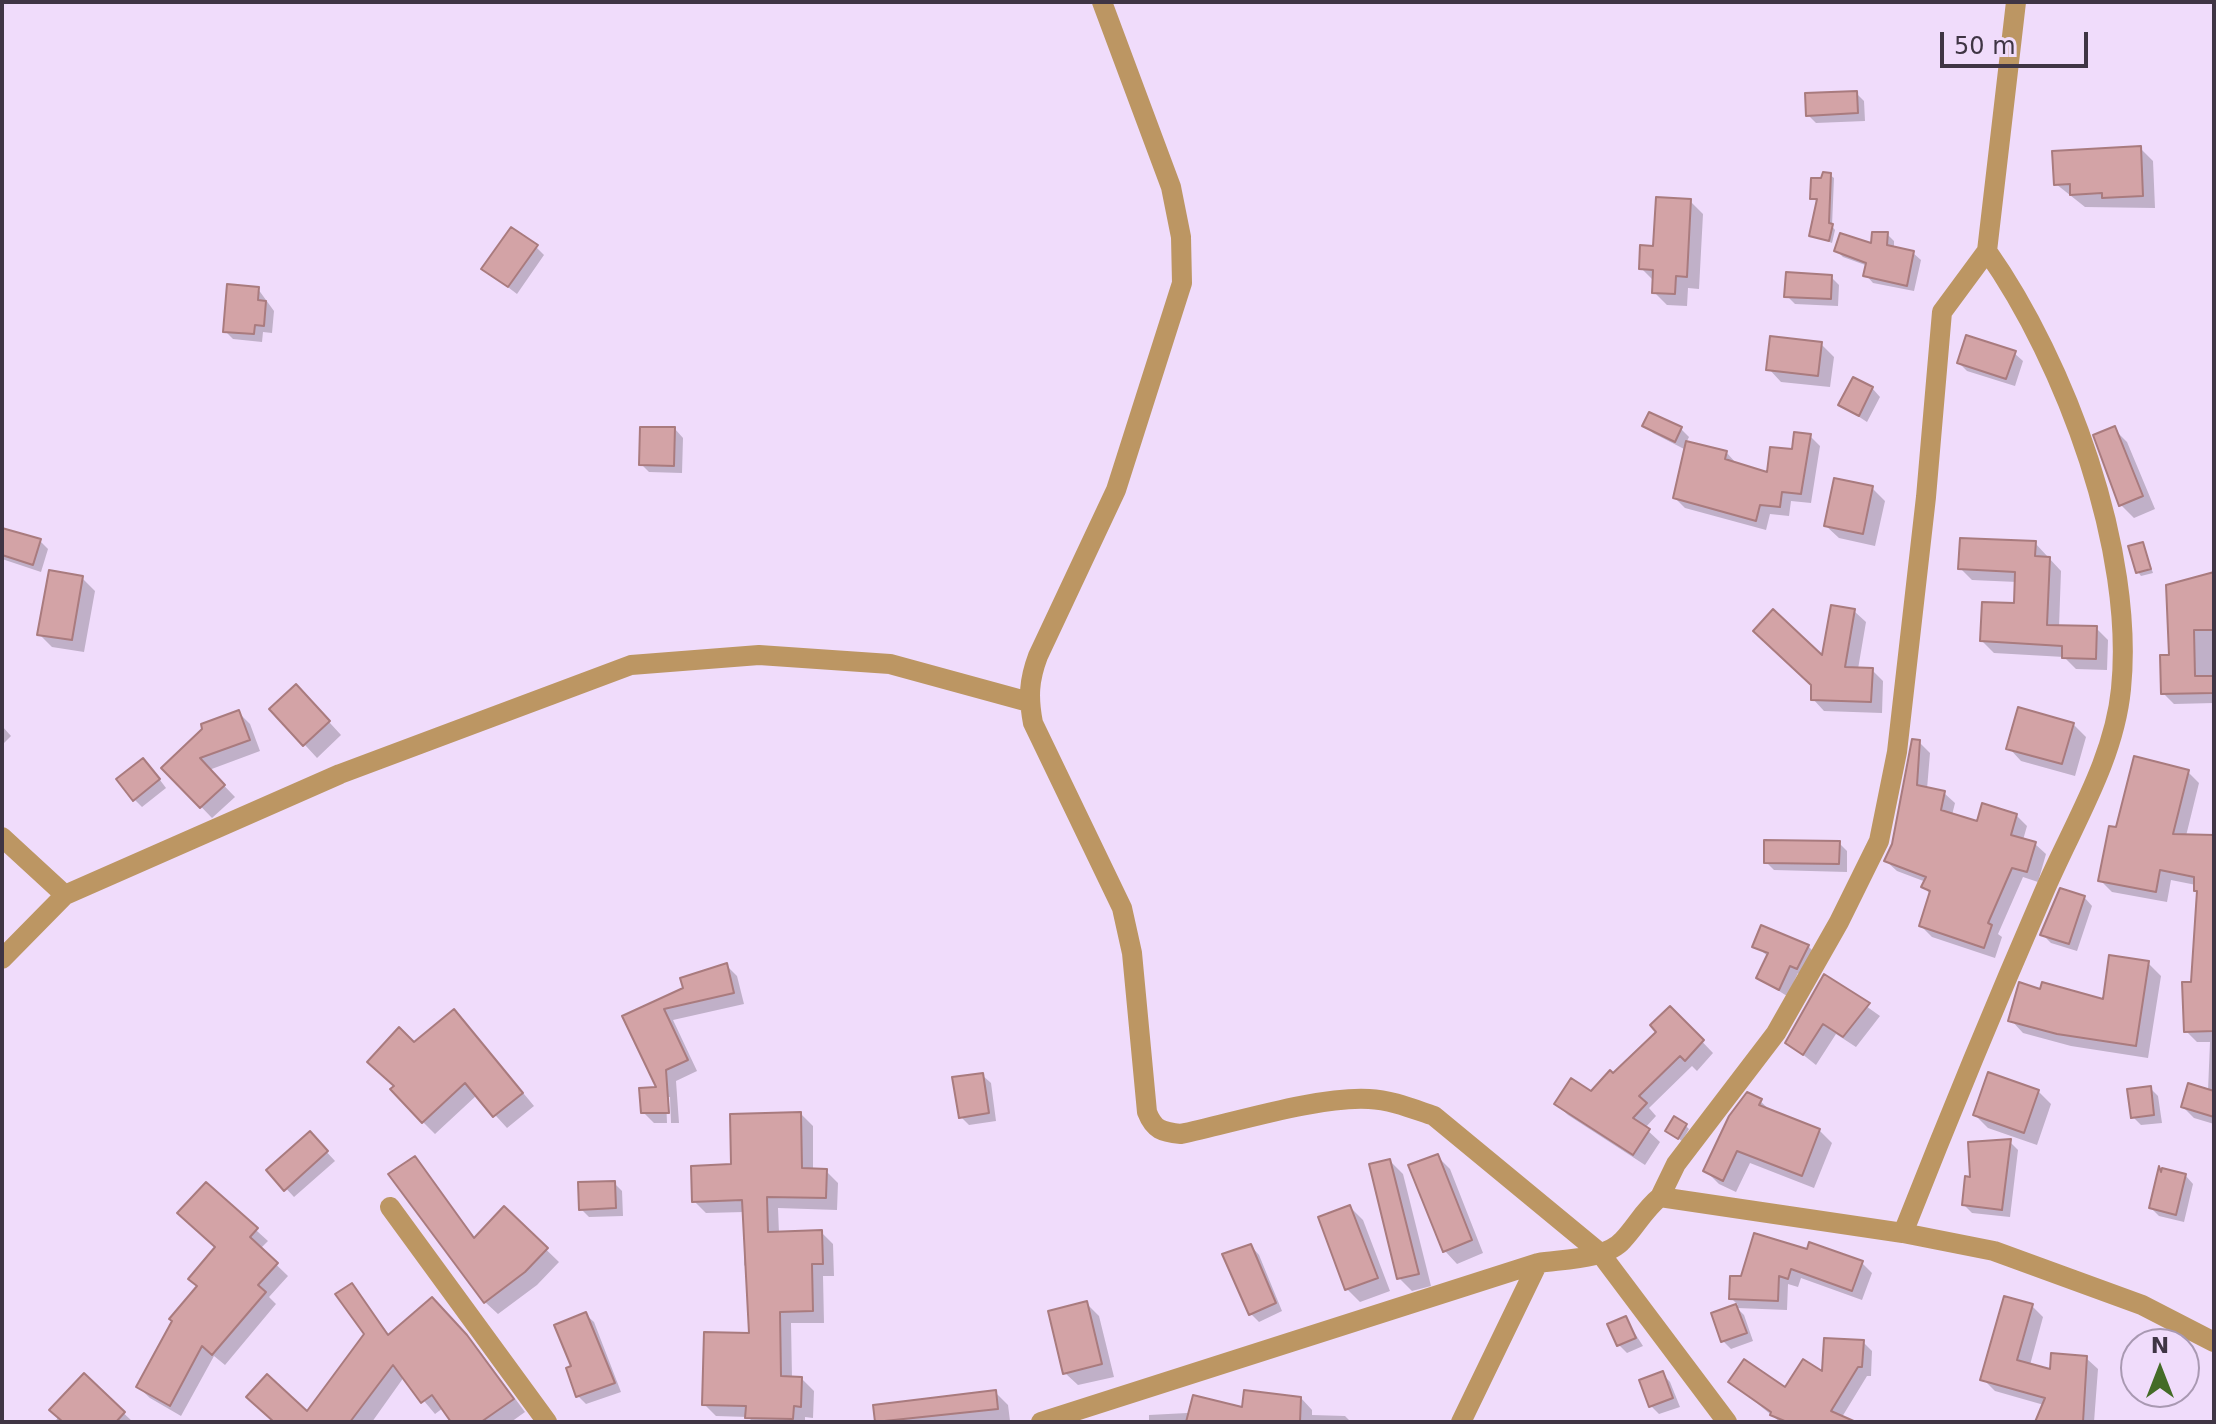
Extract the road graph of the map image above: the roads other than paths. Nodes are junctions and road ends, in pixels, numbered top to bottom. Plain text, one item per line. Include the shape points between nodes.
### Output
1 (1102, 2) edge
2 (2016, 2) edge
3 (1987, 251) junction
4 (1029, 702) junction
5 (2, 837) edge
6 (65, 895) junction
7 (2, 959) edge
8 (1660, 1197) junction
9 (390, 1207) dead end
10 (1903, 1233) junction
11 (1600, 1253) junction
12 (1538, 1263) junction
13 (2214, 1342) edge
14 (547, 1422) edge
15 (1041, 1422) edge
16 (1461, 1422) edge
17 (1727, 1422) edge

1 - 4 street via 1171,187 1180,226 1182,283 1116,490 1038,656 1029,680
2 - 3 street
3 - 8 street via 1942,312 1897,752 1879,841 1776,1033 1676,1164
3 - 10 street via 2019,296 2059,379 2097,494 2118,575 2124,642 2121,692 2103,765 2045,889
4 - 6 street via 890,664 759,655 631,665 340,774
4 - 11 street via 1033,723 1122,908 1152,1125 1181,1134 1336,1101 1401,1104 1434,1116
5 - 6 street
6 - 7 street
8 - 10 street
8 - 11 street via 1621,1243
9 - 14 street
10 - 13 street via 1994,1251 2142,1305
11 - 12 street
11 - 17 street
12 - 15 street
12 - 16 street

